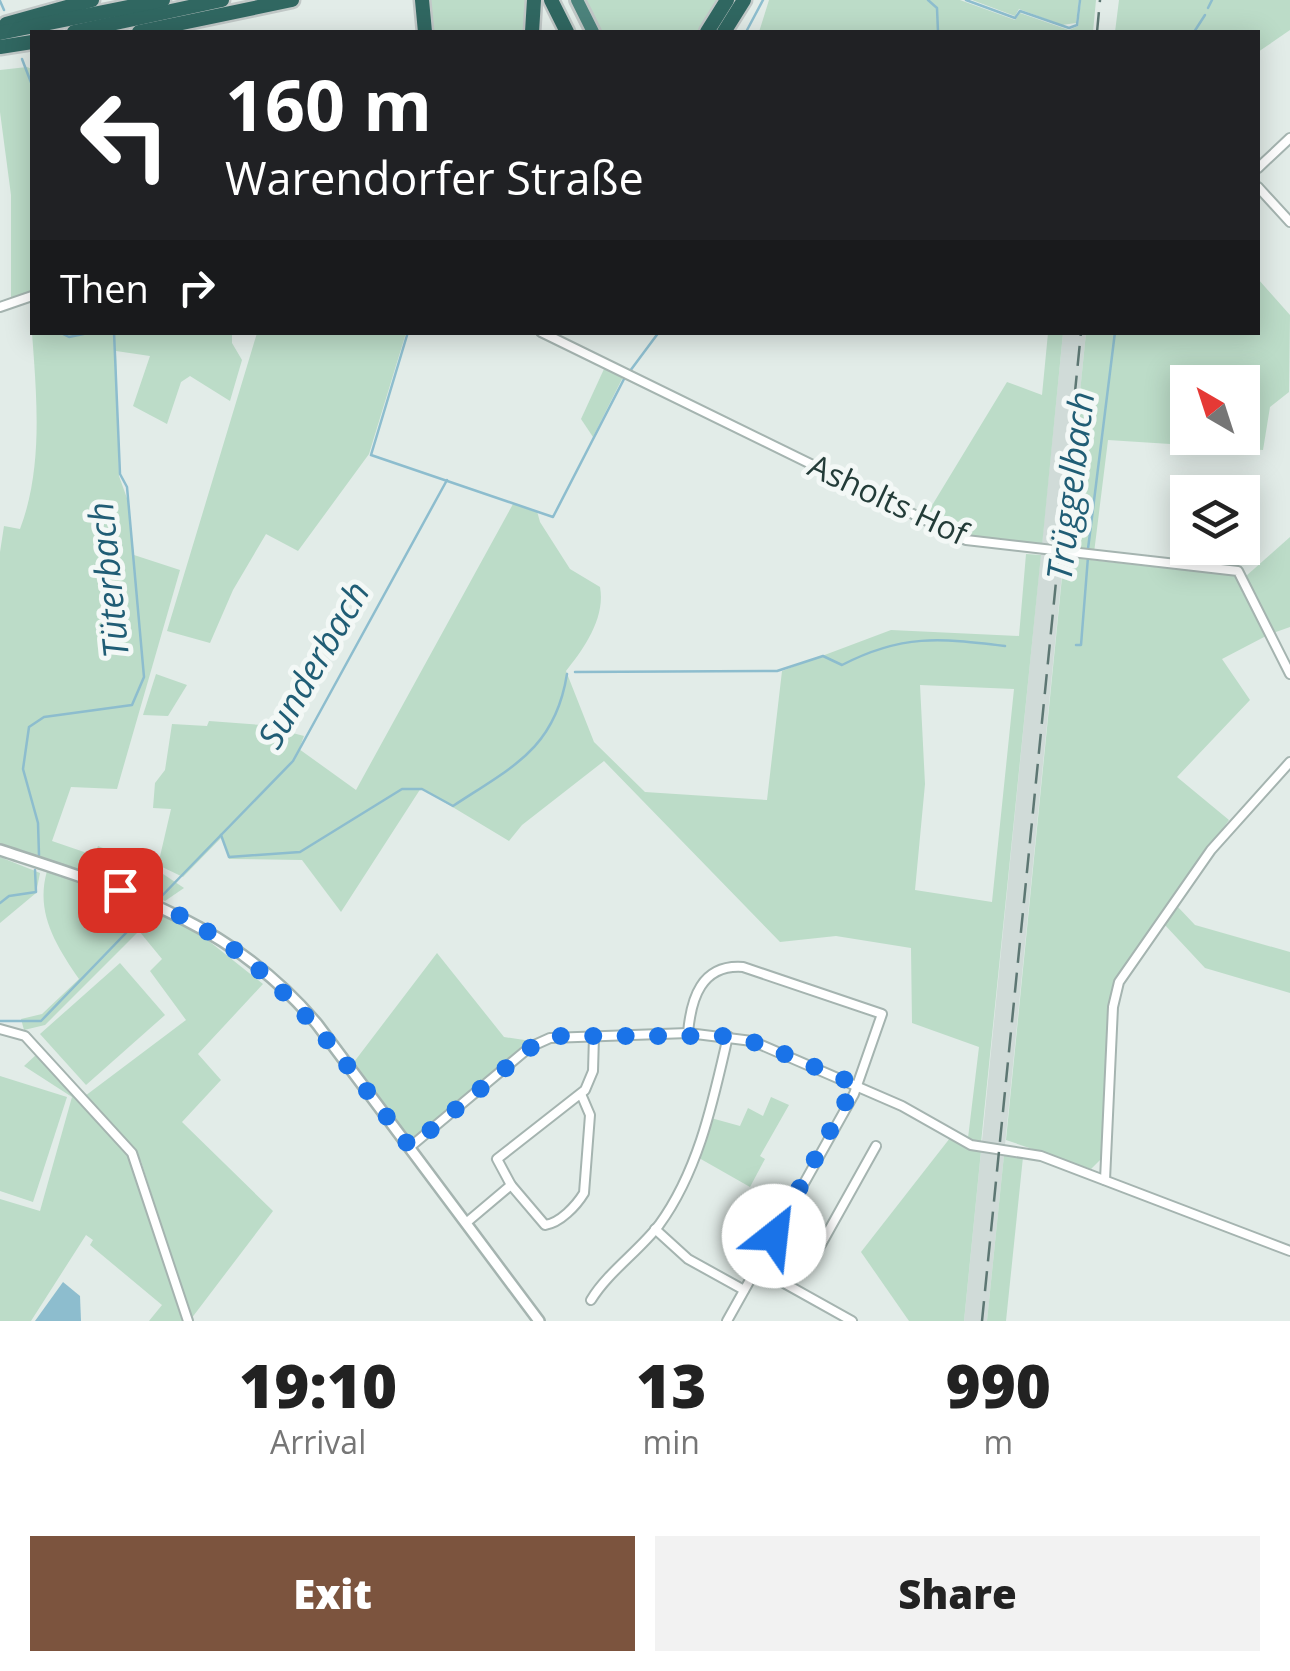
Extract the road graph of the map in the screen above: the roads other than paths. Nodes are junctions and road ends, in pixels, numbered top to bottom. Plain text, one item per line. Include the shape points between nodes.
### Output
1 (92, 0) edge
2 (162, 0) edge
3 (222, 0) edge
4 (292, 0) edge
5 (422, 0) edge
6 (534, 0) edge
7 (551, 0) edge
8 (577, 0) edge
9 (727, 0) edge
10 (744, 0) edge
11 (0, 29) edge
12 (83, 30) edge
13 (149, 30) edge
14 (425, 30) edge
15 (532, 30) edge
16 (566, 30) edge
17 (592, 30) edge
18 (708, 30) edge
19 (725, 30) edge
20 (30, 42) edge
21 (0, 47) edge
22 (1290, 138) edge
23 (1260, 166) edge
24 (1260, 189) edge
25 (1290, 222) edge
26 (30, 297) edge
27 (0, 307) edge
28 (546, 335) edge
29 (1290, 674) edge
30 (1290, 762) edge
31 (0, 850) edge
32 (0, 1029) edge
33 (688, 1033) junction
34 (594, 1036) junction
35 (728, 1036) junction
36 (855, 1084) junction
37 (581, 1094) junction
38 (876, 1146) dead end
39 (410, 1147) junction
40 (1104, 1180) junction
41 (511, 1185) junction
42 (466, 1223) junction
43 (656, 1229) junction
44 (774, 1238) junction
45 (1290, 1251) edge
46 (757, 1268) junction
47 (744, 1290) junction
48 (591, 1300) dead end
49 (188, 1321) edge
50 (539, 1321) edge
51 (726, 1321) edge
52 (852, 1321) edge

1 - 11 highway
2 - 11 highway
3 - 12 highway
4 - 13 highway
5 - 14 highway
6 - 15 highway
7 - 16 highway
8 - 17 highway
9 - 18 highway
10 - 19 highway
20 - 21 highway
22 - 23 street
24 - 25 street
26 - 27 street
28 - 29 street, Asholts Hof via 966,540 1238,572
30 - 40 street via 1210,850 1118,982
31 - 39 street via 164,906 208,931 293,998
32 - 49 street via 25,1036 132,1154
33 - 34 street
33 - 35 street
33 - 36 street via 700,984 716,971 743,967 880,1012
34 - 37 street via 593,1071
34 - 39 street via 540,1042
35 - 36 street
35 - 43 street via 693,1164
36 - 40 street via 971,1145 1028,1152
36 - 44 street
37 - 41 street via 498,1155 498,1168
37 - 41 street via 590,1115 581,1198 545,1225
38 - 44 street via 814,1257
39 - 42 street
40 - 45 street
41 - 42 street
42 - 50 street
43 - 47 street via 688,1259
43 - 48 street
44 - 46 street
46 - 47 street
46 - 52 street
47 - 51 street

